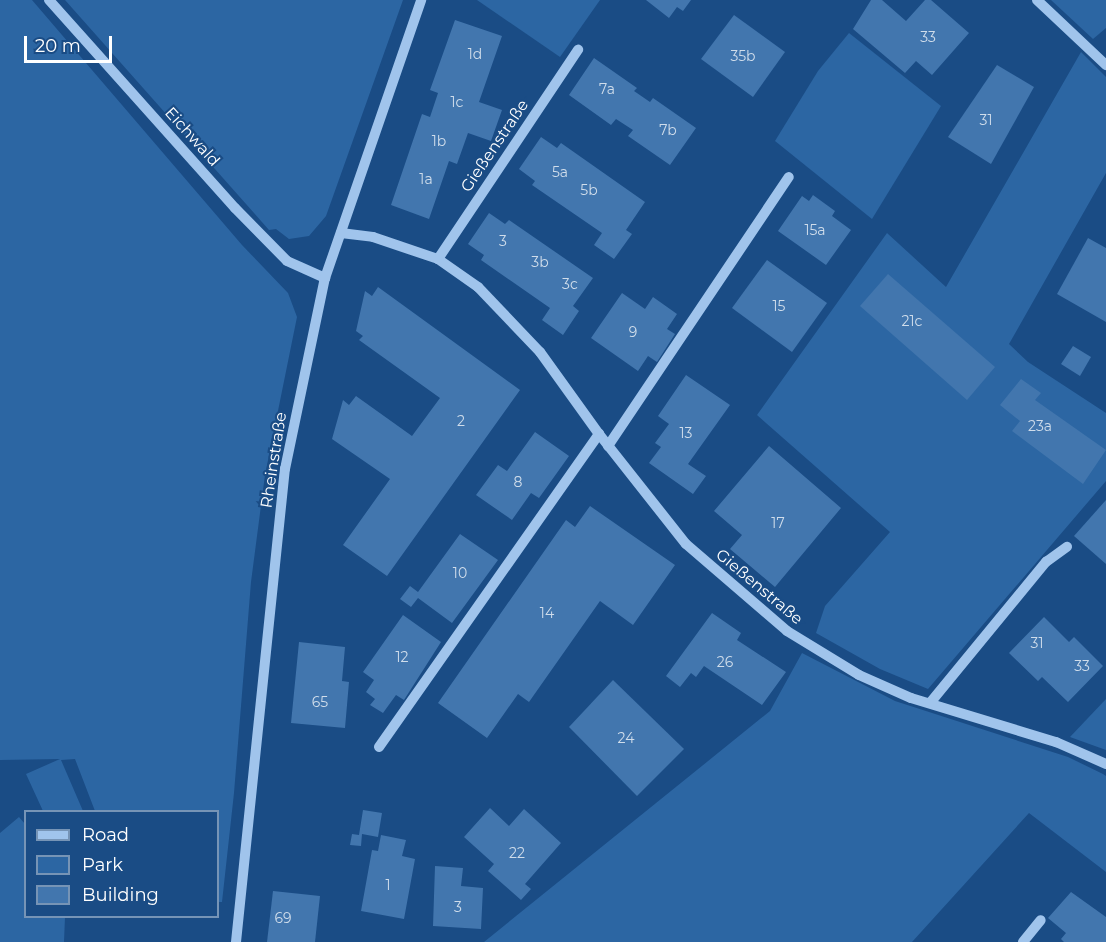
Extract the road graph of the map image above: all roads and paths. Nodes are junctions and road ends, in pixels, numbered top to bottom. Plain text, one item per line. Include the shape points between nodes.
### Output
1 (49, 0) edge
2 (421, 0) edge
3 (1037, 0) edge
4 (578, 50) dead end
5 (1106, 64) edge
6 (789, 177) dead end
7 (341, 233) junction
8 (438, 259) junction
9 (325, 278) junction
10 (599, 434) junction
11 (608, 446) junction
12 (1066, 547) dead end
13 (930, 703) junction
14 (379, 747) dead end
15 (1106, 764) edge
16 (1041, 920) dead end
17 (236, 942) edge
18 (1023, 942) edge

1 - 9 street, Eichwald via 287,261
2 - 7 street, Rheinstraße
3 - 5 street
4 - 8 street, Gießenstraße
6 - 11 street
7 - 8 street, Gießenstraße via 373,237
7 - 9 street, Rheinstraße
8 - 10 street, Gießenstraße via 478,286 505,312 540,352
9 - 17 street, Rheinstraße via 285,469
10 - 11 street, Gießenstraße
10 - 14 street
11 - 13 street, Gießenstraße via 686,544 787,631 860,675
12 - 13 street via 1046,562
13 - 15 street, Gießenstraße via 1056,742
16 - 18 street

